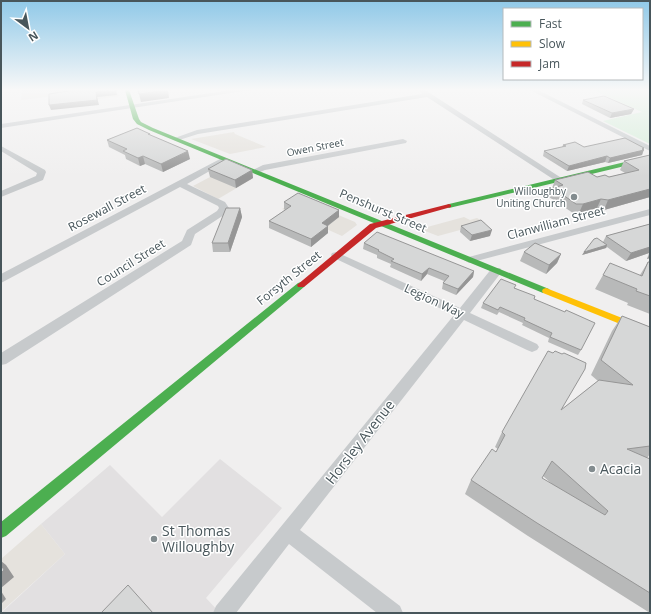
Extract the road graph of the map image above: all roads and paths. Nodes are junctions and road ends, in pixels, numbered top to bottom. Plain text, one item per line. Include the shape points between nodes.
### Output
1 (52, 119) edge
2 (137, 119) edge
3 (280, 119) edge
4 (465, 119) edge
5 (590, 119) edge
6 (1, 126) edge
7 (176, 139) junction
8 (403, 141) dead end
9 (1, 148) edge
10 (650, 149) edge
11 (650, 158) edge
12 (226, 160) junction
13 (255, 172) junction
14 (559, 179) junction
15 (180, 184) junction
16 (1, 194) edge
17 (650, 212) edge
18 (381, 223) junction
19 (336, 255) junction
20 (469, 260) junction
21 (496, 271) junction
22 (1, 279) edge
23 (461, 314) junction
24 (650, 333) edge
25 (532, 347) dead end
26 (1, 360) edge
27 (1, 531) edge
28 (288, 532) junction
29 (223, 613) edge
30 (393, 613) edge

1 - 6 street
2 - 7 main road, Penshurst Street via 139,123
3 - 7 street via 197,132
4 - 14 street
5 - 10 street
7 - 12 main road, Penshurst Street
8 - 13 street, Owen Street via 263,168
9 - 16 street via 42,172 40,178
11 - 14 main road, Forsyth Street
12 - 13 main road, Penshurst Street
12 - 15 street, Rosewall Street
13 - 18 main road, Penshurst Street
14 - 18 main road, Forsyth Street
15 - 22 street, Rosewall Street
15 - 26 street, Council Street via 222,204 224,208 221,213 191,232 187,243
17 - 20 street, Clanwilliam Street
18 - 19 main road, Forsyth Street via 373,226
18 - 20 main road, Penshurst Street
19 - 23 street, Legion Way
19 - 27 main road, Forsyth Street
20 - 21 main road, Penshurst Street
21 - 23 street, Horsley Avenue
21 - 24 main road, Penshurst Street
23 - 25 street, Legion Way
23 - 28 street, Horsley Avenue
28 - 29 street, Horsley Avenue
28 - 30 street

